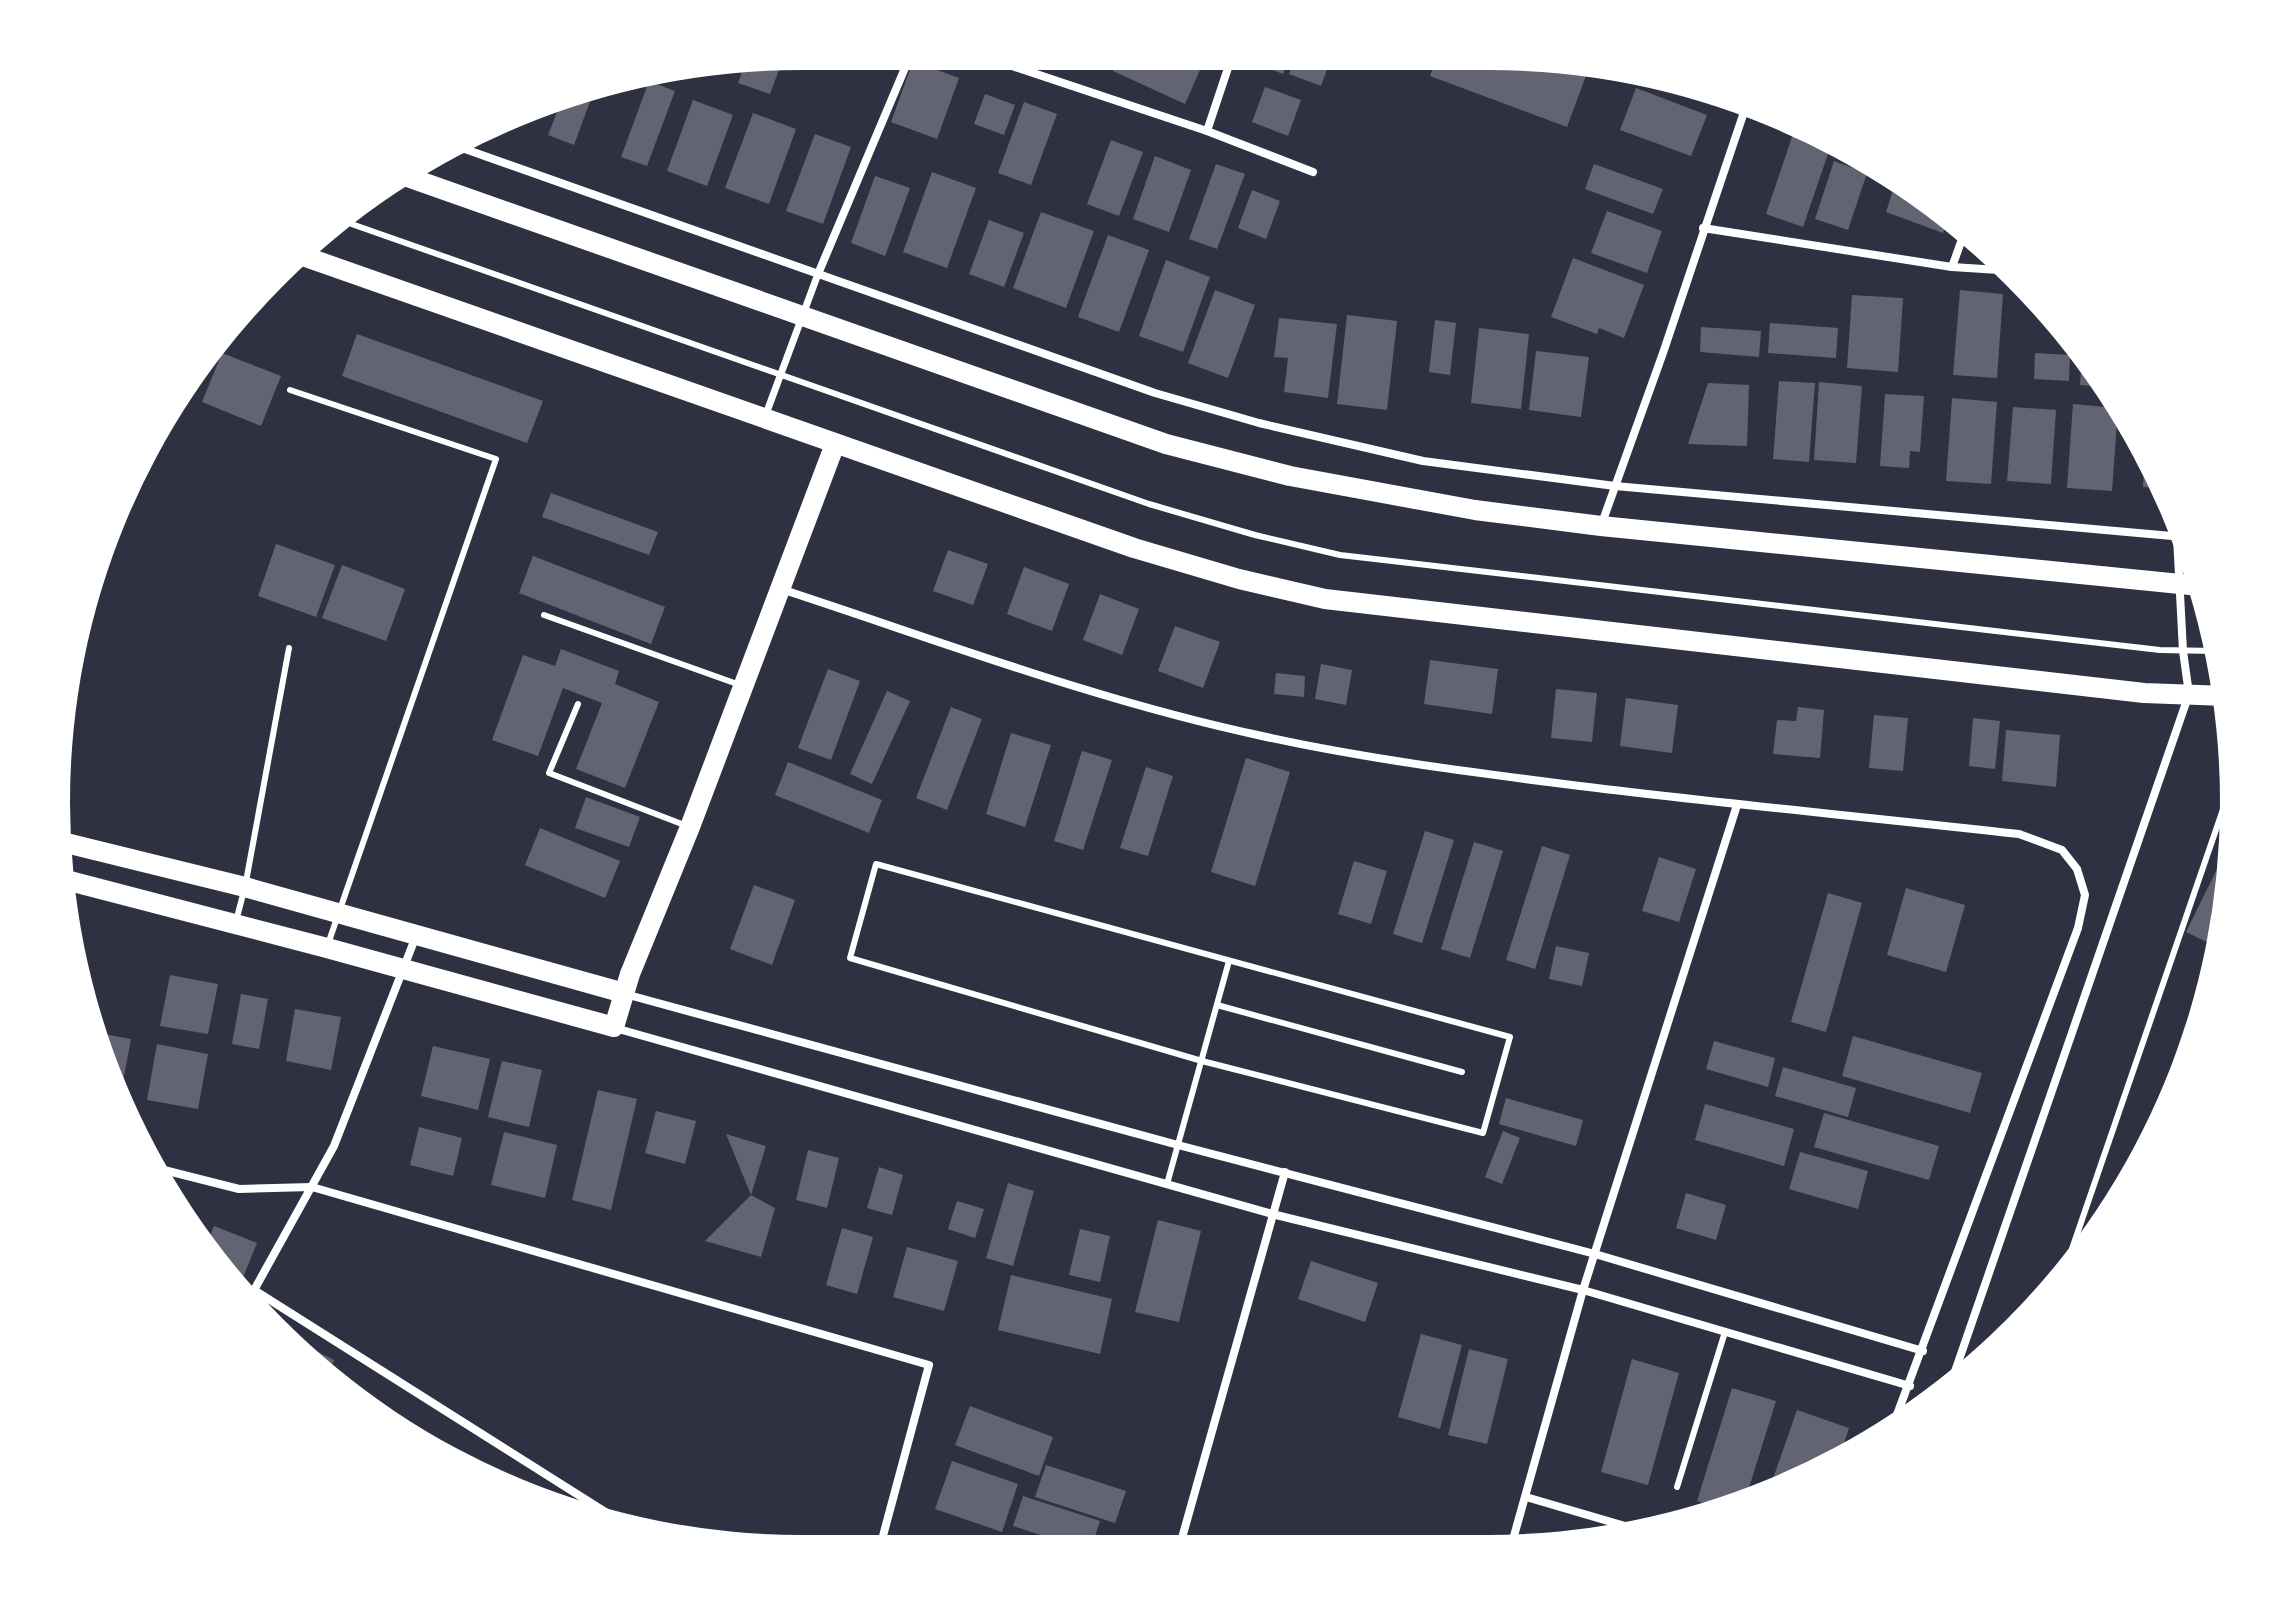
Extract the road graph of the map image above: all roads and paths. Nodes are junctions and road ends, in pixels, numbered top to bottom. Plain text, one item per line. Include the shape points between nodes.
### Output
1 (904, 70) edge
2 (1024, 70) edge
3 (1227, 70) edge
4 (1742, 116) edge
5 (1207, 131) junction
6 (470, 151) edge
7 (1313, 172) dead end
8 (417, 180) edge
9 (353, 224) edge
10 (1703, 228) junction
11 (1960, 244) edge
12 (312, 259) edge
13 (1952, 267) junction
14 (1988, 269) edge
15 (818, 274) junction
16 (802, 317) junction
17 (781, 375) junction
18 (290, 390) dead end
19 (764, 419) junction
20 (835, 444) junction
21 (1615, 486) junction
22 (1601, 526) junction
23 (2169, 536) edge
24 (2179, 562) edge
25 (2178, 585) junction
26 (2187, 585) edge
27 (781, 589) junction
28 (544, 615) dead end
29 (289, 648) dead end
30 (2183, 651) junction
31 (2204, 651) edge
32 (744, 686) junction
33 (2189, 694) junction
34 (2212, 695) edge
35 (578, 704) dead end
36 (1737, 805) junction
37 (690, 827) junction
38 (2219, 834) edge
39 (72, 844) edge
40 (75, 882) edge
41 (245, 887) junction
42 (339, 913) junction
43 (235, 925) junction
44 (416, 935) junction
45 (327, 948) junction
46 (1229, 961) junction
47 (403, 969) junction
48 (624, 993) junction
49 (1217, 1005) junction
50 (614, 1027) junction
51 (1202, 1061) junction
52 (1462, 1072) dead end
53 (1178, 1145) junction
54 (170, 1171) edge
55 (1285, 1172) junction
56 (1167, 1184) junction
57 (312, 1187) junction
58 (1272, 1214) junction
59 (2076, 1238) edge
60 (1595, 1254) junction
61 (255, 1288) edge
62 (1583, 1290) junction
63 (261, 1294) edge
64 (1725, 1332) junction
65 (1923, 1351) junction
66 (1958, 1363) edge
67 (1910, 1386) junction
68 (1901, 1407) edge
69 (1677, 1487) dead end
70 (1526, 1497) junction
71 (592, 1504) edge
72 (1616, 1523) edge
73 (1515, 1534) edge
74 (883, 1535) edge
75 (1183, 1535) edge

1 - 15 street
2 - 5 street
3 - 5 street
4 - 10 street
5 - 7 street
6 - 15 street
8 - 16 main road
9 - 17 lane
10 - 13 street
10 - 21 street
11 - 13 street
12 - 19 main road
13 - 14 street
15 - 16 street
15 - 21 street via 1155,393 1259,423 1423,461
16 - 17 street
16 - 22 main road via 1166,444 1388,495
17 - 19 street
17 - 30 lane via 1149,504 1340,555
18 - 42 lane via 496,459
19 - 20 main road
20 - 27 main road
20 - 33 main road via 1134,548 1325,599
21 - 22 street
21 - 23 street
22 - 25 main road
24 - 25 street
25 - 26 main road
25 - 30 street
27 - 32 main road
27 - 36 street via 1135,705 1260,736 1379,760
28 - 32 lane
29 - 41 lane
30 - 31 lane
30 - 33 street
32 - 37 main road
33 - 34 main road
33 - 66 street
35 - 37 lane via 549,773
36 - 60 street
36 - 65 street via 2019,834 2062,850 2077,869 2085,895 2078,928
37 - 48 main road
38 - 59 lane
39 - 41 main road
40 - 43 main road
41 - 42 main road
41 - 43 lane
42 - 44 main road
42 - 45 lane
43 - 45 main road
44 - 47 street
44 - 48 main road
45 - 47 main road
46 - 49 lane
46 - 51 lane via 1510,1037 1483,1133
46 - 51 lane via 876,864 850,958
47 - 50 main road
47 - 57 street via 334,1146
48 - 50 main road
48 - 53 street
49 - 51 lane
49 - 52 lane
50 - 56 street
51 - 53 lane
53 - 55 street
53 - 56 lane
54 - 57 street via 239,1189
55 - 58 street
55 - 60 street
56 - 58 street
57 - 61 street
57 - 74 street via 929,1365
58 - 62 street
58 - 75 street
60 - 62 street
60 - 65 street
62 - 64 street
62 - 70 street
63 - 71 street
64 - 67 street
64 - 69 lane
65 - 67 street
67 - 68 street
70 - 72 street
70 - 73 street

